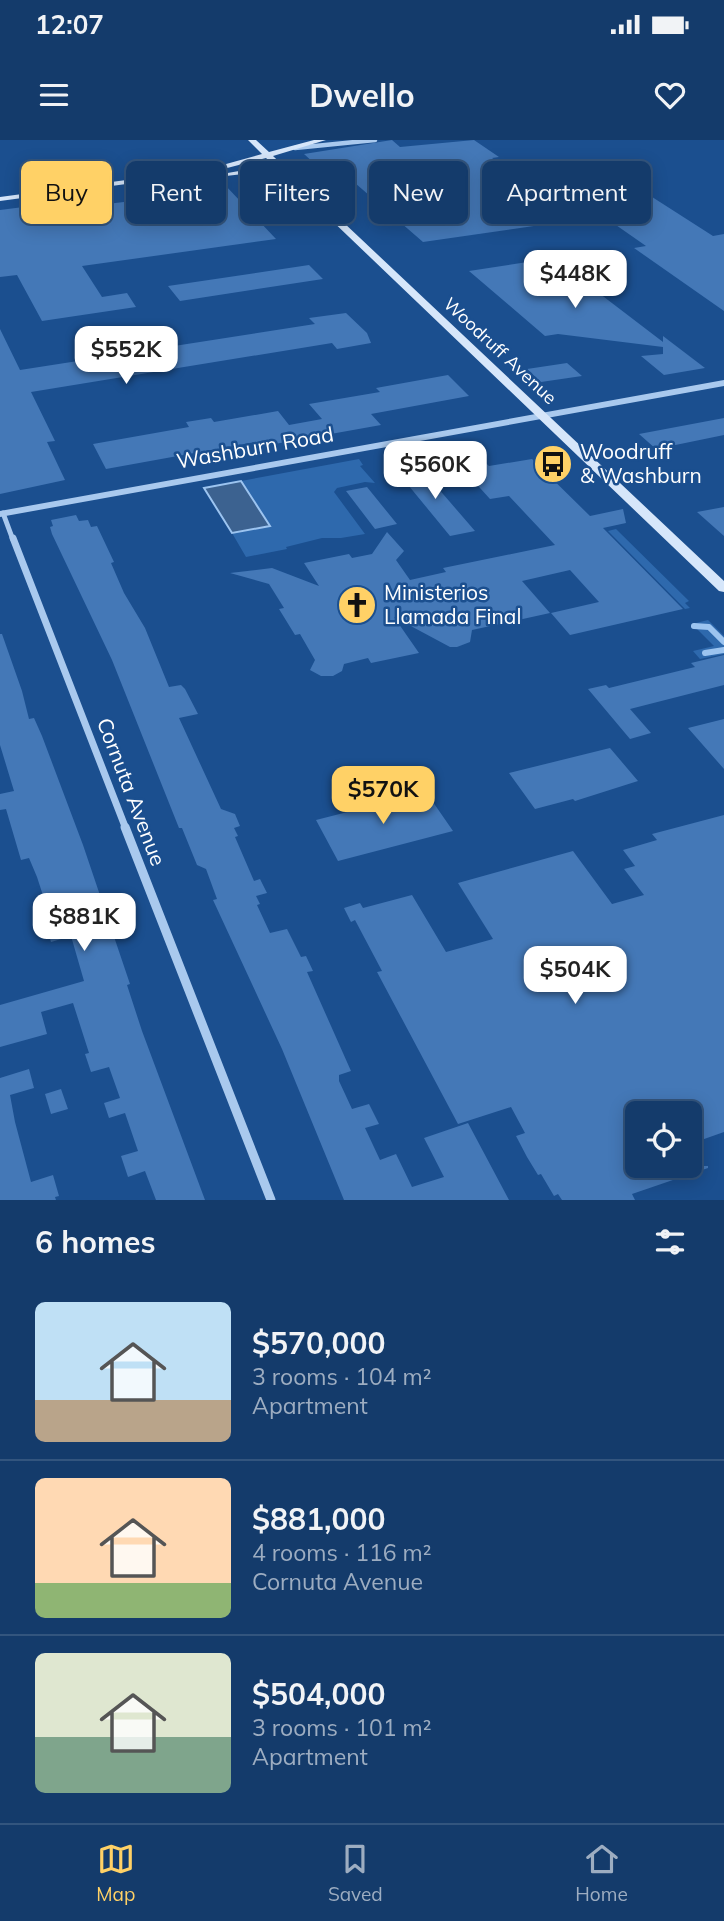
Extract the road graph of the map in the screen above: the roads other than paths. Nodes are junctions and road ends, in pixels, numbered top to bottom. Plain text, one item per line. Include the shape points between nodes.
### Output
1 (252, 140) edge
2 (322, 140) edge
3 (375, 140) edge
4 (294, 148) junction
5 (268, 155) junction
6 (274, 161) edge
7 (226, 165) edge
8 (126, 183) edge
9 (0, 198) edge
10 (340, 224) edge
11 (724, 383) edge
12 (543, 415) junction
13 (2, 514) edge
14 (724, 588) edge
15 (271, 1200) edge

1 - 5 main road, Woodruff Avenue
2 - 4 main road
3 - 4 street
4 - 5 main road
5 - 6 main road, Woodruff Avenue
5 - 7 main road
8 - 9 main road
10 - 12 main road, Woodruff Avenue
11 - 12 street, Washburn Road
12 - 13 street, Washburn Road
12 - 14 main road, Woodruff Avenue
13 - 15 street, Cornuta Avenue

